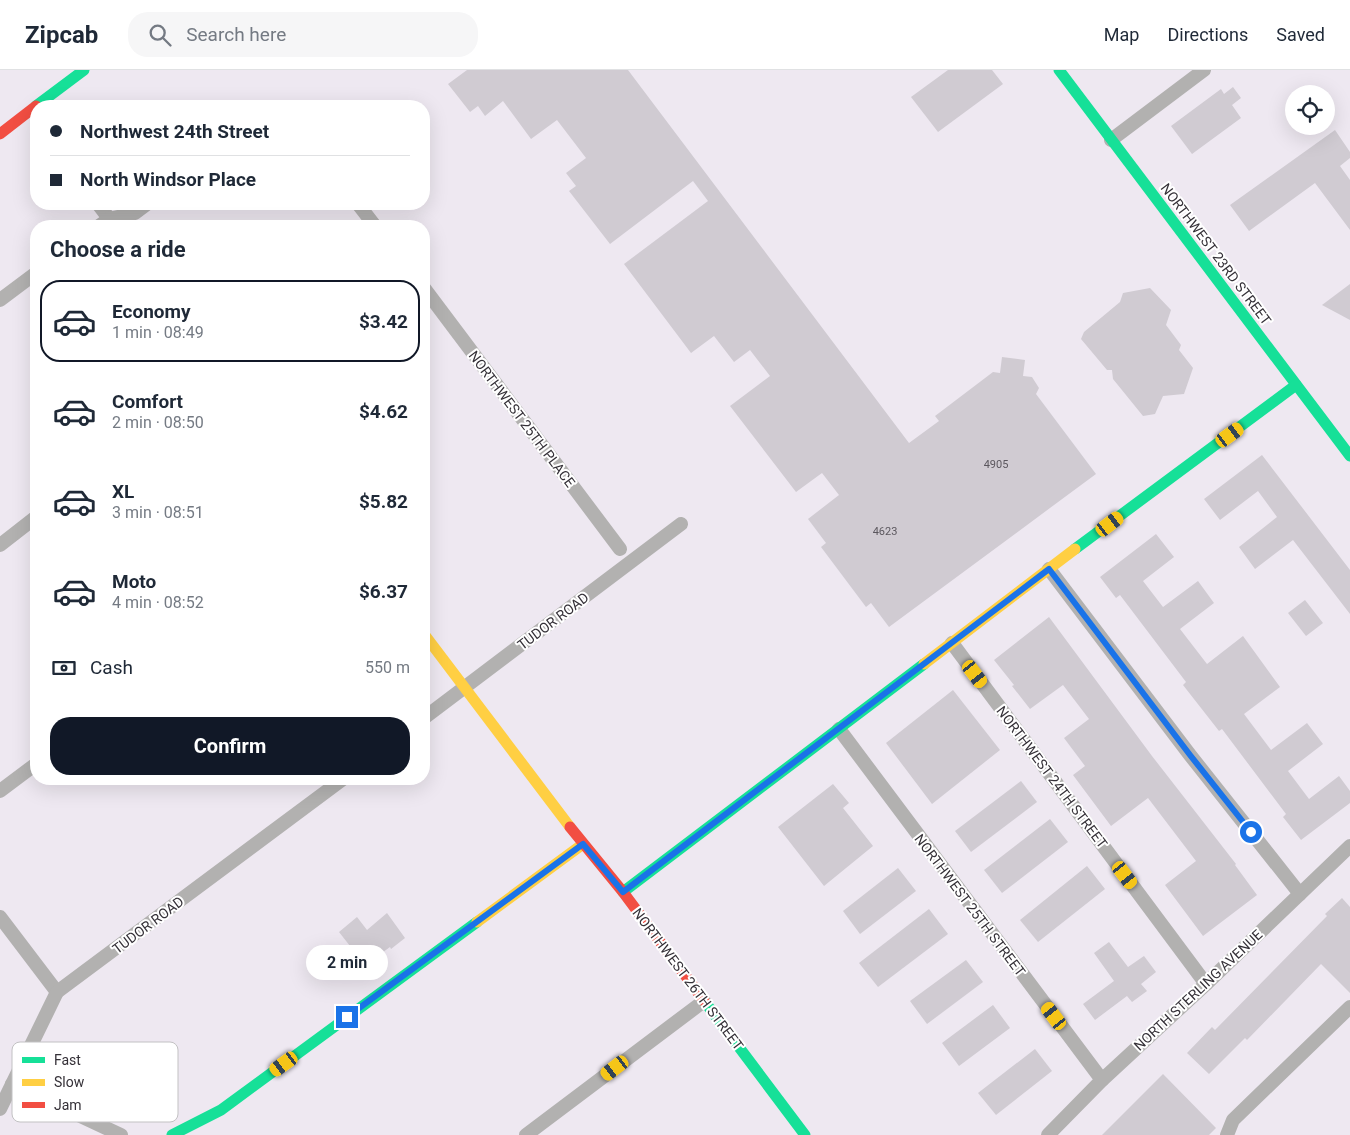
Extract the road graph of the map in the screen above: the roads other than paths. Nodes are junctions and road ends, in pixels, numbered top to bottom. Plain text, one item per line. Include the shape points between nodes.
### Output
1 (84, 70) edge
2 (1059, 70) edge
3 (1204, 70) edge
4 (48, 100) edge
5 (30, 114) edge
6 (0, 134) edge
7 (1111, 140) junction
8 (139, 210) edge
9 (363, 210) edge
10 (118, 220) edge
11 (370, 220) edge
12 (30, 278) edge
13 (430, 296) edge
14 (0, 300) edge
15 (1296, 385) junction
16 (1350, 456) edge
17 (30, 522) edge
18 (681, 524) dead end
19 (0, 545) edge
20 (620, 549) dead end
21 (1049, 569) junction
22 (430, 642) edge
23 (952, 643) junction
24 (465, 687) junction
25 (430, 713) edge
26 (839, 729) junction
27 (30, 768) edge
28 (335, 785) edge
29 (0, 791) edge
30 (583, 844) junction
31 (1350, 846) edge
32 (623, 892) junction
33 (1300, 894) junction
34 (0, 918) edge
35 (1206, 984) junction
36 (57, 992) junction
37 (704, 1001) junction
38 (1350, 1007) edge
39 (33, 1042) edge
40 (1102, 1080) junction
41 (12, 1084) edge
42 (0, 1109) edge
43 (93, 1122) edge
44 (121, 1135) edge
45 (172, 1135) edge
46 (526, 1135) edge
47 (805, 1135) edge
48 (1048, 1135) edge
49 (1227, 1135) edge

1 - 4 street
2 - 7 street, NORTHWEST 23RD STREET
3 - 7 street
5 - 6 street
7 - 15 street, NORTHWEST 23RD STREET
8 - 10 street
9 - 11 street
12 - 14 street
13 - 20 street, NORTHWEST 25TH PLACE
15 - 16 street, NORTHWEST 23RD STREET
15 - 21 street
17 - 19 street
18 - 24 street, TUDOR ROAD
21 - 23 street
21 - 33 street
22 - 24 street, NORTHWEST 26TH STREET
23 - 26 street
23 - 35 street, NORTHWEST 24TH STREET
24 - 25 street, TUDOR ROAD
24 - 30 street, NORTHWEST 26TH STREET
26 - 32 street
26 - 40 street, NORTHWEST 25TH STREET
27 - 29 street
28 - 36 street, TUDOR ROAD
30 - 32 street, NORTHWEST 26TH STREET
30 - 45 street via 221,1110
31 - 33 street, NORTH STERLING AVENUE
32 - 37 street, NORTHWEST 26TH STREET
33 - 35 street, NORTH STERLING AVENUE
34 - 36 street
35 - 40 street, NORTH STERLING AVENUE
36 - 39 street, TUDOR ROAD
37 - 46 street
37 - 47 street, NORTHWEST 26TH STREET
38 - 49 street via 1233,1120
40 - 48 street, NORTH STERLING AVENUE
41 - 42 street, TUDOR ROAD
43 - 44 street

